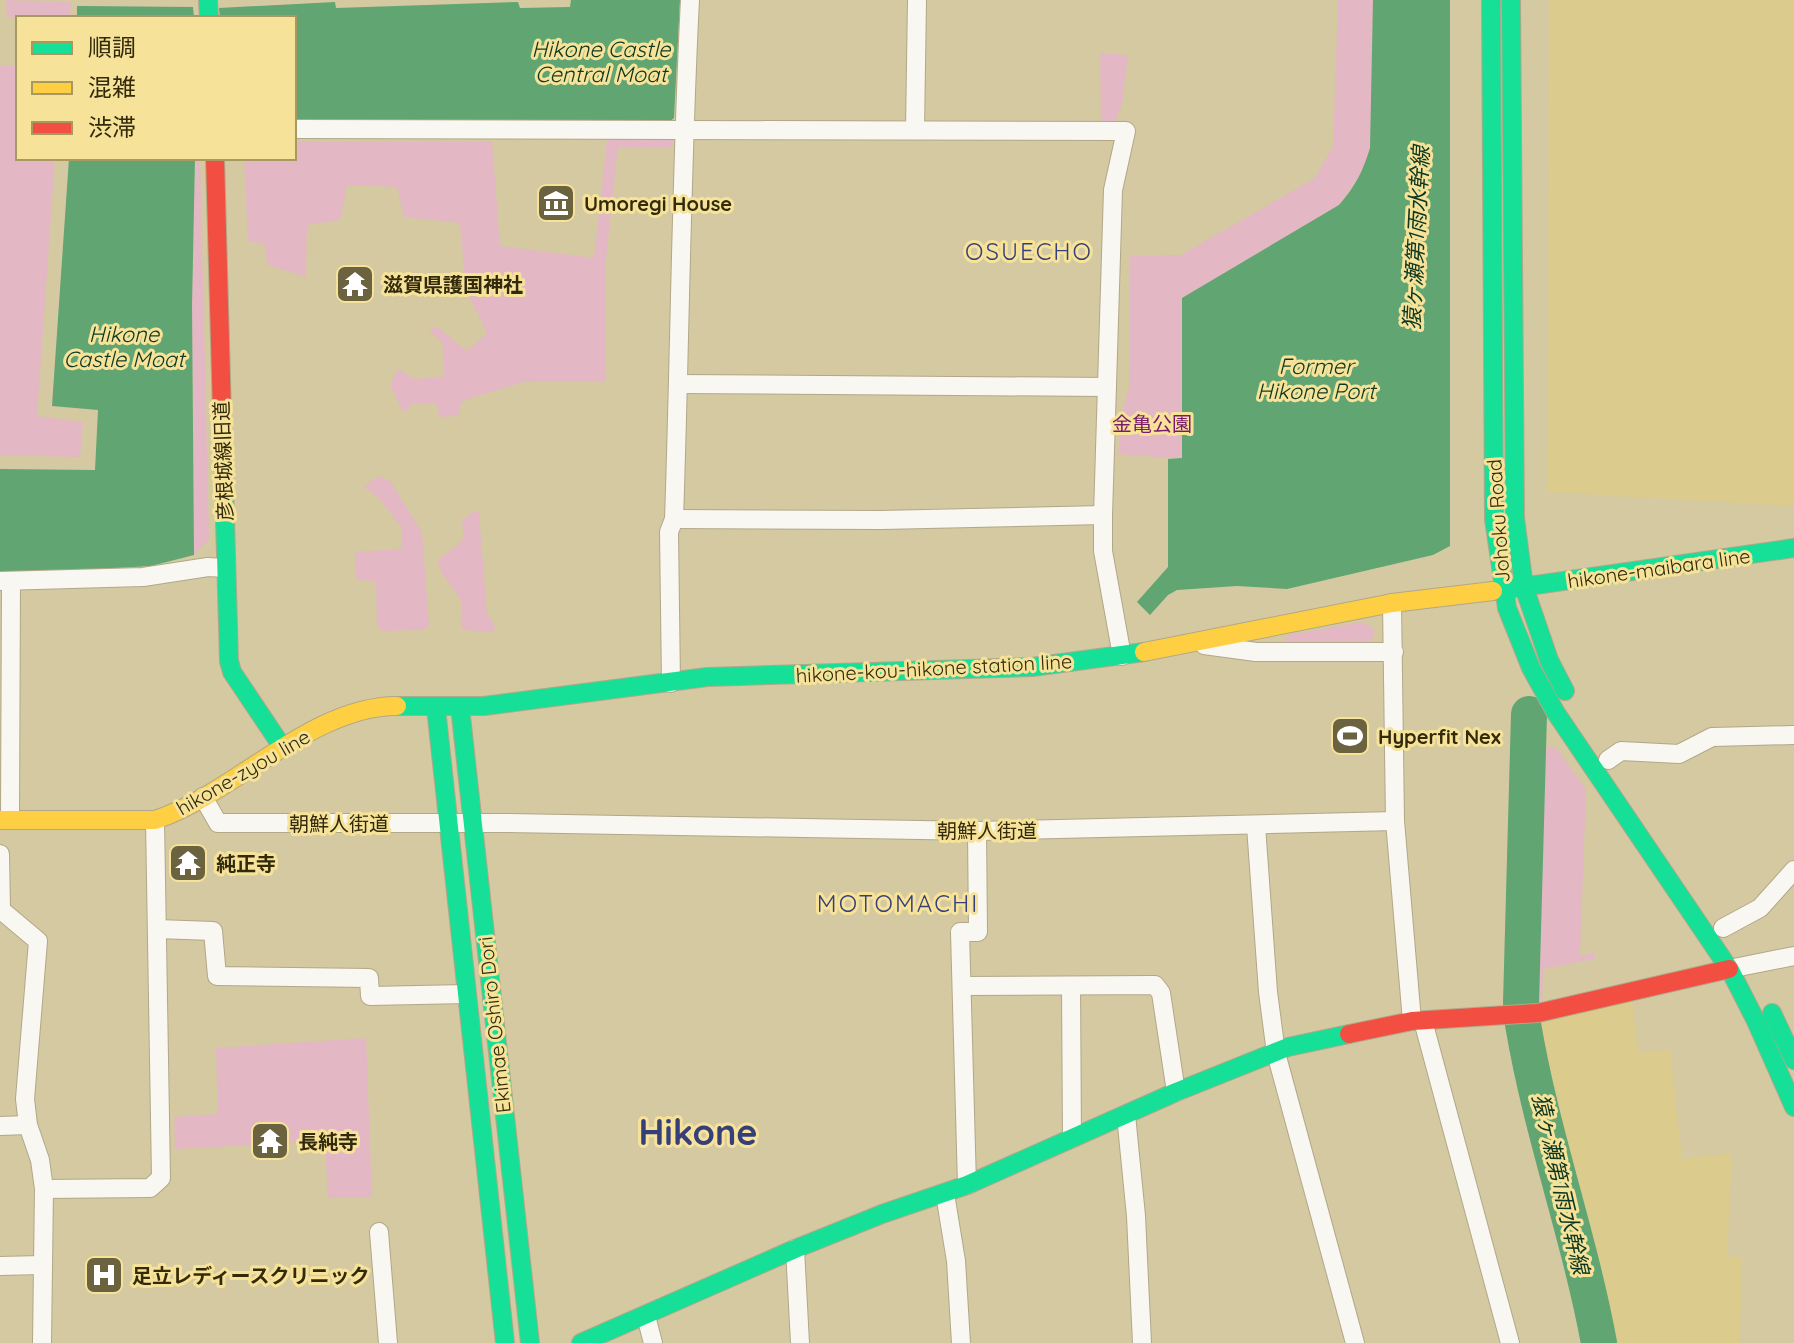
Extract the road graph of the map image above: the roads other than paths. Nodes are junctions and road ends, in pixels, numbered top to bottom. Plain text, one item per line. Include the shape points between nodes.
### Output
1 (690, 0) edge
2 (917, 0) edge
3 (1491, 0) edge
4 (1511, 0) edge
5 (296, 129) edge
6 (683, 129) junction
7 (915, 130) junction
8 (215, 160) edge
9 (678, 384) junction
10 (1107, 387) junction
11 (1103, 515) junction
12 (674, 519) junction
13 (1794, 548) edge
14 (226, 568) junction
15 (5, 581) edge
16 (1524, 587) junction
17 (1502, 589) junction
18 (1392, 603) junction
19 (1189, 643) junction
20 (1394, 652) junction
21 (1122, 656) junction
22 (671, 683) junction
23 (460, 707) junction
24 (436, 708) junction
25 (1794, 735) edge
26 (283, 748) junction
27 (1608, 760) junction
28 (203, 797) junction
29 (5, 820) edge
30 (155, 820) junction
31 (1395, 821) junction
32 (447, 823) junction
33 (472, 823) junction
34 (1256, 826) junction
35 (977, 831) junction
36 (0, 854) edge
37 (1794, 870) edge
38 (1723, 928) junction
39 (157, 929) junction
40 (1794, 956) edge
41 (1749, 967) junction
42 (1729, 969) junction
43 (962, 986) junction
44 (1071, 987) junction
45 (466, 994) junction
46 (1418, 1021) junction
47 (1276, 1053) junction
48 (1794, 1060) edge
49 (1176, 1092) junction
50 (1794, 1107) edge
51 (1126, 1115) junction
52 (28, 1125) junction
53 (0, 1126) edge
54 (1072, 1138) junction
55 (967, 1185) junction
56 (44, 1189) junction
57 (945, 1194) junction
58 (379, 1232) dead end
59 (795, 1249) junction
60 (42, 1265) junction
61 (0, 1266) edge
62 (646, 1316) junction
63 (42, 1343) edge
64 (388, 1343) edge
65 (505, 1343) edge
66 (530, 1343) edge
67 (581, 1343) edge
68 (653, 1343) edge
69 (800, 1343) edge
70 (961, 1343) edge
71 (1142, 1343) edge
72 (1355, 1343) edge
73 (1510, 1343) edge

1 - 6 street
2 - 7 street
3 - 17 main road, Johoku Road via 1494,519
4 - 16 main road, Johoku Road via 1515,518
5 - 6 street
6 - 7 street
6 - 9 street
7 - 10 street via 1126,131 1113,190
8 - 14 main road, 彦根城線旧道
9 - 10 street
9 - 12 street
10 - 11 street
11 - 12 street
11 - 21 street via 1103,551
12 - 22 street via 669,532
13 - 16 main road, hikone-maibara line
14 - 15 street via 143,577
14 - 26 main road, 彦根城線旧道 via 232,672
15 - 29 street
16 - 17 main road, hikone-kou-hikone station line
16 - 27 main road, Johoku Road via 1549,660
17 - 18 main road, hikone-kou-hikone station line
17 - 42 main road, Johoku Road via 1511,621 1559,717
18 - 19 main road, hikone-kou-hikone station line
18 - 20 street
19 - 20 street via 1256,652
19 - 21 main road, hikone-kou-hikone station line
20 - 31 street
21 - 22 main road, hikone-kou-hikone station line via 1007,668 707,677
22 - 23 main road, hikone-kou-hikone station line
23 - 24 main road, hikone-kou-hikone station line
23 - 33 main road, Ekimae Oshiro Dori
24 - 26 main road, hikone-zyou line via 382,706 334,721
24 - 32 main road, Ekimae Oshiro Dori
25 - 27 street via 1712,737 1679,754 1621,751
26 - 28 main road, hikone-zyou line
27 - 38 main road, Johoku Road
28 - 30 main road, hikone-zyou line
28 - 32 street, 朝鮮人街道 via 218,823
29 - 30 main road, hikone-zyou line
30 - 39 street
31 - 34 street, 朝鮮人街道
31 - 46 street
32 - 33 street, 朝鮮人街道
32 - 45 main road, Ekimae Oshiro Dori
33 - 35 street, 朝鮮人街道
33 - 66 main road, Ekimae Oshiro Dori
34 - 35 street, 朝鮮人街道
34 - 47 street
35 - 43 street via 978,932 960,932
36 - 52 street via 1,910 38,941 25,1099
37 - 38 street via 1760,908
38 - 41 main road, Johoku Road
39 - 45 street via 213,931 217,976 369,978 370,996
39 - 56 street via 161,1178 150,1188
40 - 41 street
41 - 42 street
41 - 48 main road, Johoku Road
42 - 46 main road via 1538,1013
42 - 50 main road, Johoku Road
43 - 44 street
43 - 55 street
44 - 49 street via 1155,985 1161,993
44 - 54 street
45 - 65 main road, Ekimae Oshiro Dori
46 - 47 main road
46 - 73 street
47 - 49 main road
47 - 72 street
49 - 51 main road
51 - 54 main road
51 - 71 street
52 - 53 street
52 - 56 street
54 - 55 main road
55 - 57 main road
56 - 60 street
57 - 59 main road
57 - 70 street
58 - 64 street
59 - 62 main road
59 - 69 street
60 - 61 street
60 - 63 street
62 - 67 main road
62 - 68 street

